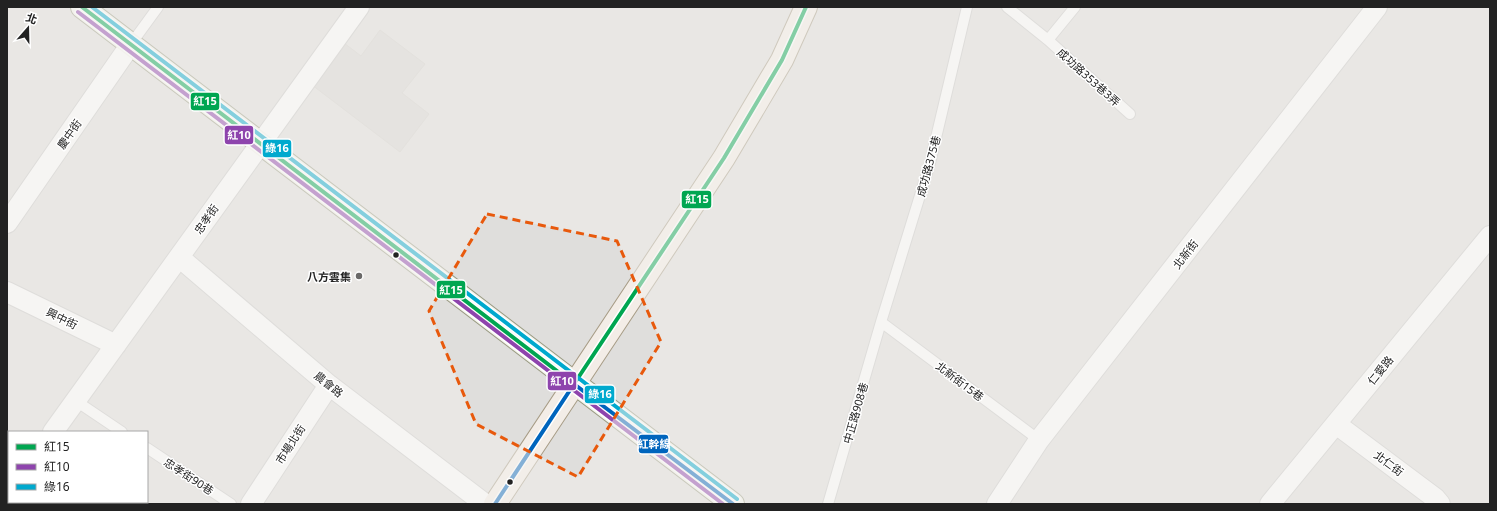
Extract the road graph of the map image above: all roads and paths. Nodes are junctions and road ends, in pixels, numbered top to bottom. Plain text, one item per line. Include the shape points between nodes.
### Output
1 (82, 7) edge
2 (158, 7) edge
3 (359, 7) edge
4 (806, 7) edge
5 (967, 7) edge
6 (1007, 7) edge
7 (1074, 7) edge
8 (1377, 7) edge
9 (1048, 40) junction
10 (131, 44) junction
11 (1130, 114) dead end
12 (261, 144) junction
13 (7, 223) edge
14 (1490, 236) edge
15 (180, 258) junction
16 (7, 292) edge
17 (881, 322) junction
18 (116, 345) junction
19 (574, 384) junction
20 (329, 385) junction
21 (76, 401) junction
22 (1336, 424) junction
23 (54, 431) edge
24 (121, 431) edge
25 (1039, 440) junction
26 (148, 449) edge
27 (231, 504) edge
28 (251, 504) edge
29 (485, 504) edge
30 (495, 504) edge
31 (733, 504) edge
32 (828, 504) edge
33 (997, 504) edge
34 (1270, 504) edge
35 (1440, 504) edge

1 - 10 street
2 - 10 lane
3 - 12 street, 忠孝街
4 - 19 main road via 782,60 724,158
5 - 17 lane, 成功路375巷 via 930,163
6 - 9 lane, 成功路353巷3弄
7 - 9 lane
8 - 25 street, 北新街
9 - 11 lane, 成功路353巷3弄
10 - 12 street
10 - 13 street, 慶中街
12 - 15 street, 忠孝街
12 - 19 street
14 - 22 street, 仁愛路
15 - 18 street, 忠孝街
15 - 20 street, 農會路
16 - 18 street, 興中街
17 - 25 lane, 北新街15巷
17 - 32 lane, 中正路908巷
18 - 21 street, 忠孝街
19 - 30 main road
19 - 31 street
20 - 28 street, 市場北街
20 - 29 street, 農會路
21 - 23 street, 忠孝街
21 - 24 lane
22 - 34 street, 仁愛路
22 - 35 street, 北仁街
25 - 33 street, 北新街
26 - 27 lane, 忠孝街90巷

